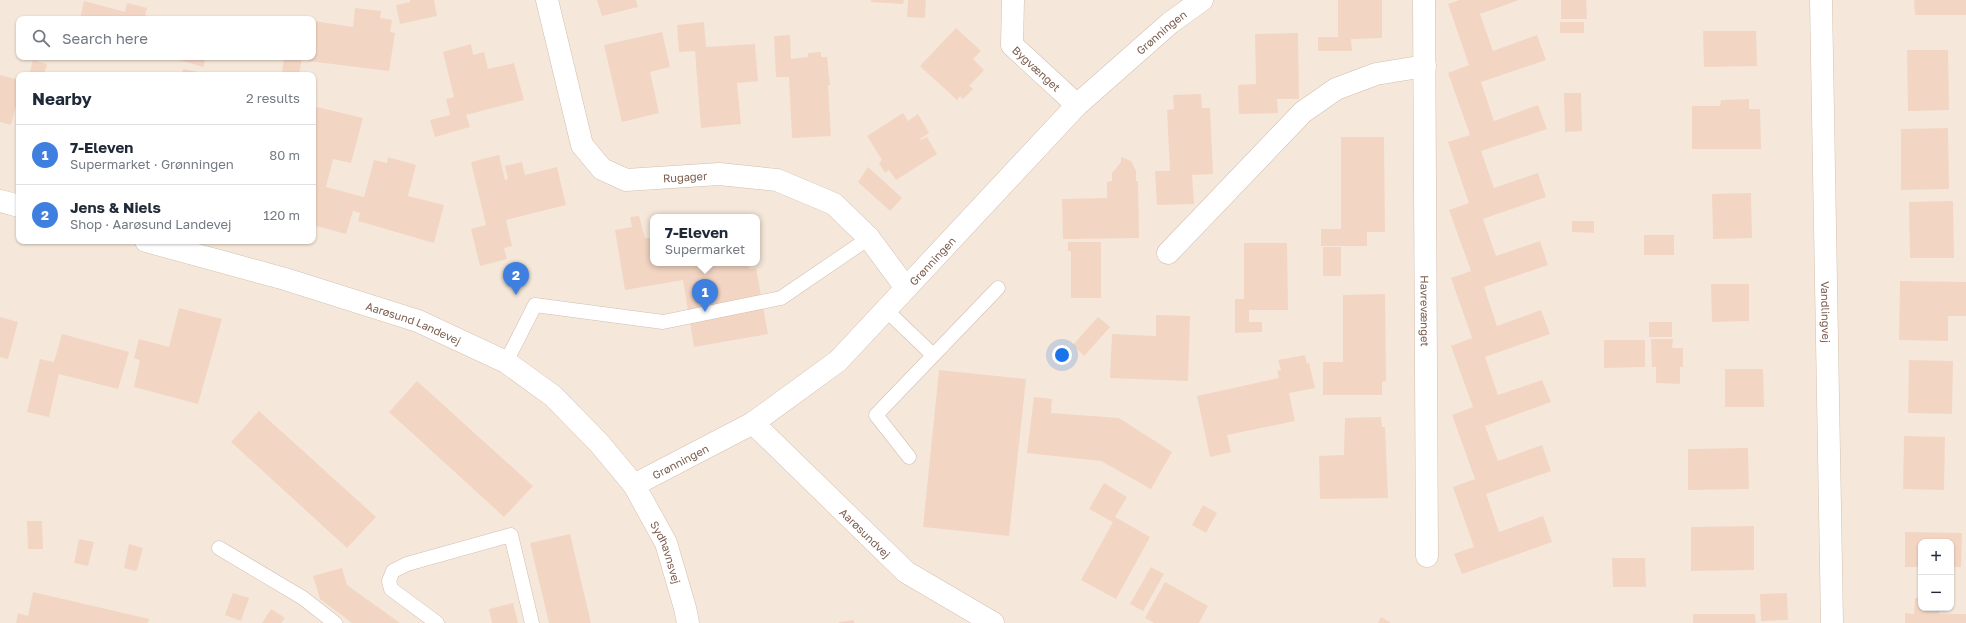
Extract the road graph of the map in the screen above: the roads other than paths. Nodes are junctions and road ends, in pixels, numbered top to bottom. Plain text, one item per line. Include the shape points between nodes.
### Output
1 (547, 0) edge
2 (1013, 0) edge
3 (1202, 0) edge
4 (1424, 0) edge
5 (1821, 0) edge
6 (1425, 66) junction
7 (1077, 105) junction
8 (0, 201) edge
9 (16, 205) edge
10 (869, 238) junction
11 (157, 244) edge
12 (1168, 253) dead end
13 (906, 288) junction
14 (998, 288) dead end
15 (886, 310) junction
16 (934, 355) junction
17 (506, 362) junction
18 (753, 423) junction
19 (909, 457) dead end
20 (634, 485) junction
21 (219, 548) dead end
22 (1428, 556) dead end
23 (335, 623) edge
24 (437, 623) edge
25 (532, 623) edge
26 (688, 623) edge
27 (993, 623) edge
28 (1832, 623) edge

1 - 10 street, Rugager via 582,145 602,169 626,180 720,174 777,180 834,204
2 - 7 street, Bygvænget via 1012,45
3 - 7 street, Grønningen via 1170,23
4 - 6 street, Havrevænget
5 - 28 street, Vandlingvej
6 - 12 street via 1376,74 1336,89 1303,112
6 - 22 street, Havrevænget
7 - 13 street, Grønningen
8 - 9 street
10 - 13 street, Rugager
10 - 17 lane via 781,298 663,322 535,305
11 - 17 street, Aarøsund Landevej via 285,279 418,321
13 - 15 street, Grønningen
14 - 16 lane
15 - 16 lane
15 - 18 street, Grønningen via 838,361
16 - 19 lane via 876,415
17 - 20 street, Aarøsund Landevej via 553,396 599,443
18 - 20 street, Grønningen
18 - 27 street, Aarøsundvej via 906,572
20 - 26 street, Sydhavnsvej via 666,543
21 - 23 lane via 303,598
24 - 25 lane via 391,589 389,581 392,571 407,564 511,535

